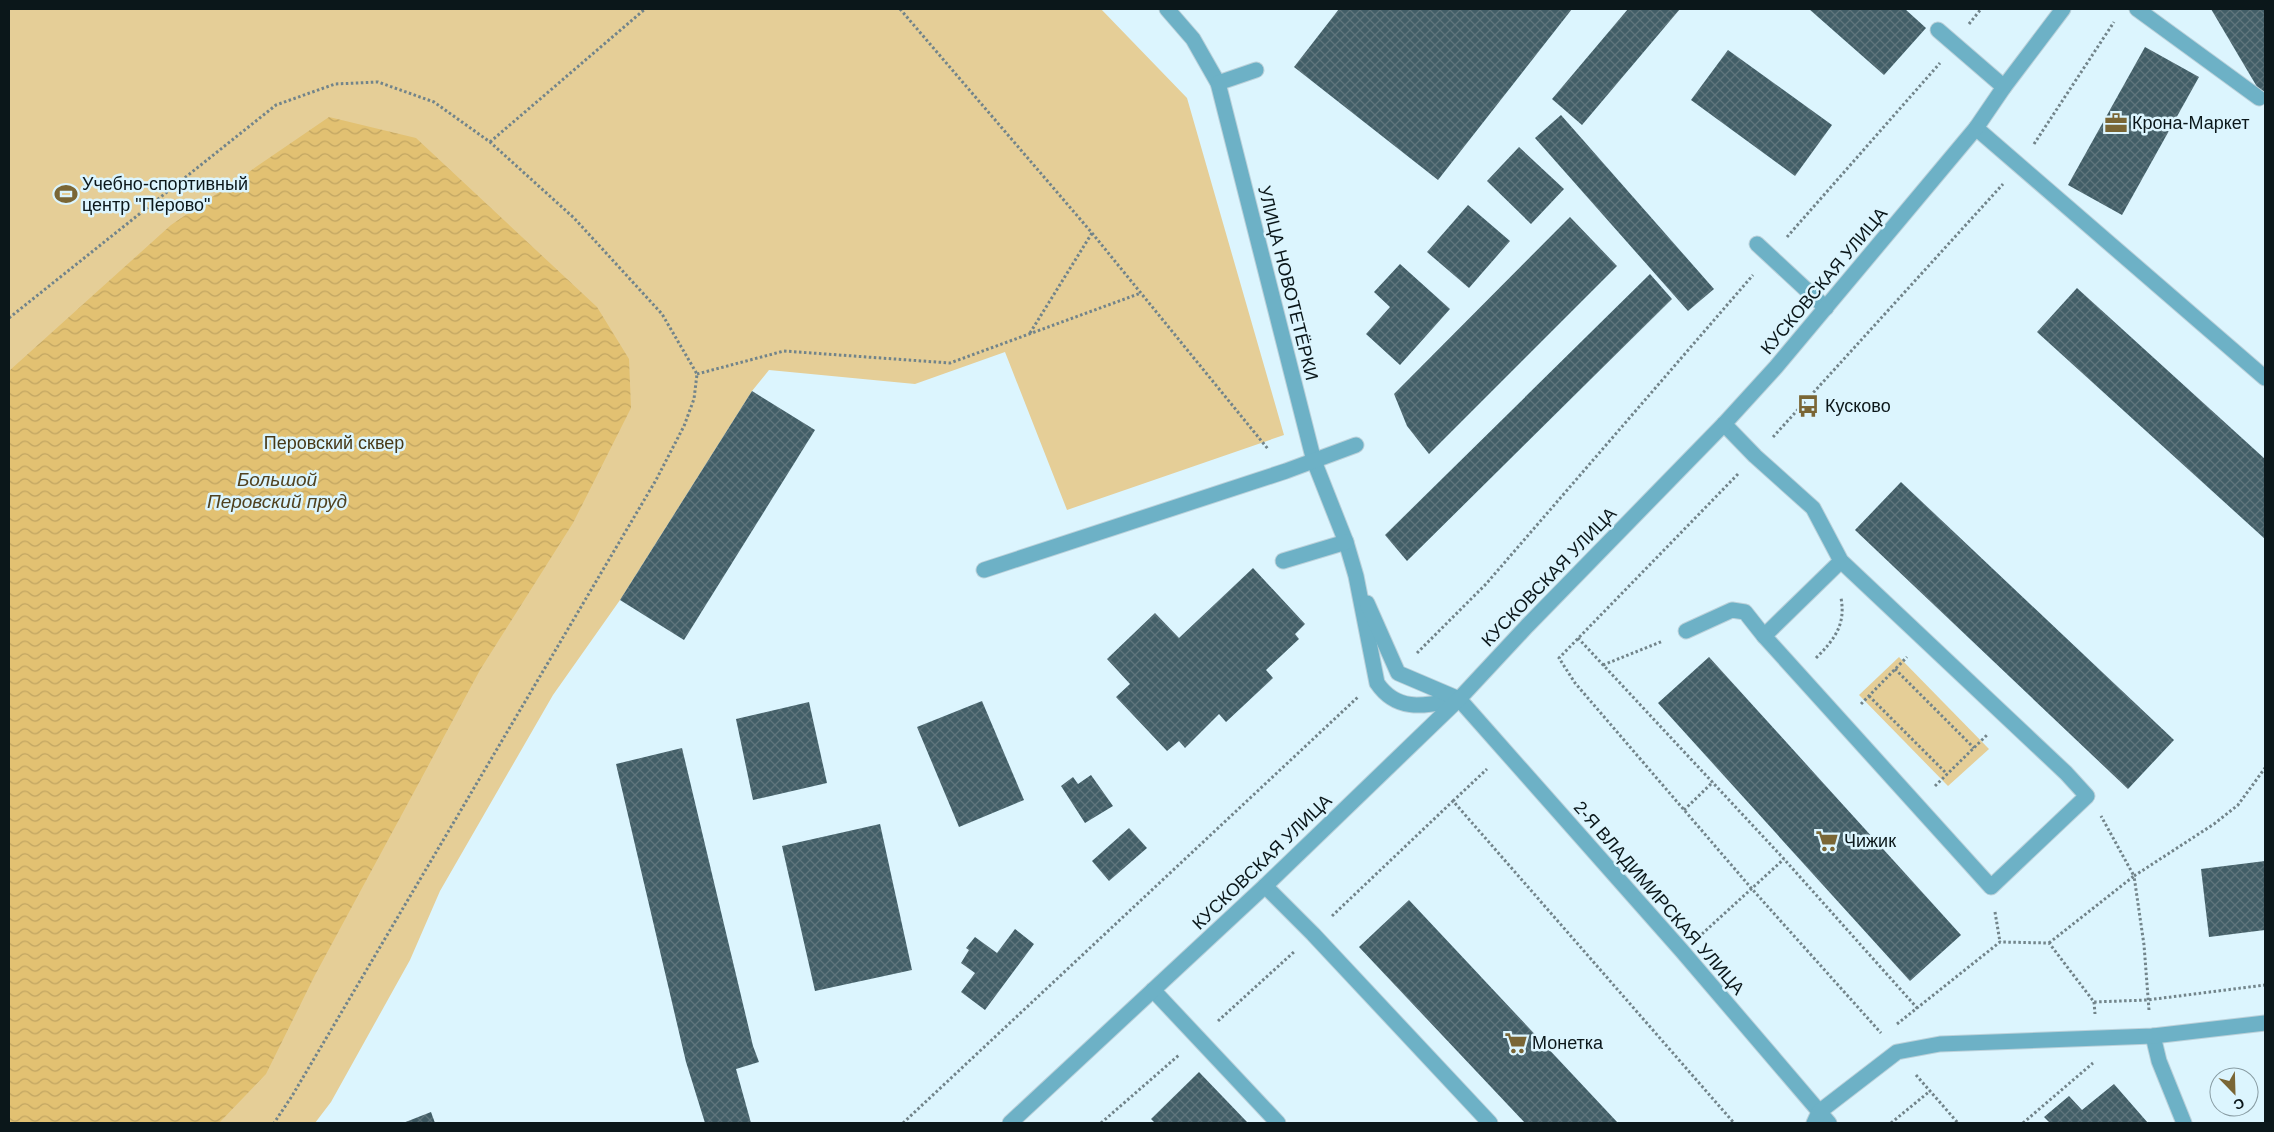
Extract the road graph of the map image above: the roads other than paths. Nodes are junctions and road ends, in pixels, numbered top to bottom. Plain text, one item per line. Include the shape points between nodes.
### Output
1 (1167, 9) edge
2 (2063, 9) edge
3 (2137, 9) edge
4 (1938, 30) dead end
5 (1256, 70) dead end
6 (1218, 83) junction
7 (2004, 87) junction
8 (2259, 98) dead end
9 (1976, 128) junction
10 (1757, 244) dead end
11 (1826, 308) junction
12 (2265, 378) edge
13 (1724, 424) junction
14 (1356, 444) dead end
15 (1314, 461) junction
16 (1346, 542) junction
17 (1283, 561) dead end
18 (1839, 563) junction
19 (984, 570) dead end
20 (1356, 576) junction
21 (1686, 631) road end
22 (1764, 636) junction
23 (1459, 700) junction
24 (1265, 886) junction
25 (1153, 990) junction
26 (2265, 1023) edge
27 (2153, 1036) junction
28 (1821, 1120) edge
29 (1010, 1123) edge
30 (1278, 1123) edge
31 (1490, 1123) edge
32 (2184, 1123) edge

1 - 6 street, УЛИЦА НОВОТЕТЁРКИ via 1194,39
2 - 7 street, КУСКОВСКАЯ УЛИЦА
3 - 8 street
4 - 7 street
5 - 6 street
6 - 15 street, УЛИЦА НОВОТЕТЁРКИ
7 - 9 street, КУСКОВСКАЯ УЛИЦА
9 - 11 street, КУСКОВСКАЯ УЛИЦА
9 - 12 street
10 - 11 street
11 - 13 street, КУСКОВСКАЯ УЛИЦА
13 - 18 street via 1813,508
13 - 23 street, КУСКОВСКАЯ УЛИЦА via 1526,626
14 - 15 street
15 - 16 street, УЛИЦА НОВОТЕТЁРКИ
15 - 19 street
16 - 17 street
16 - 20 street, УЛИЦА НОВОТЕТЁРКИ
18 - 22 street
18 - 22 street via 2006,716 2087,796 1991,887
20 - 23 street, УЛИЦА НОВОТЕТЁРКИ via 1398,673
20 - 23 street, УЛИЦА НОВОТЕТЁРКИ via 1377,683 1385,695 1398,703
21 - 22 street via 1732,610 1745,612
23 - 24 street, КУСКОВСКАЯ УЛИЦА
23 - 28 street, 2-Я ВЛАДИМИРСКАЯ УЛИЦА via 1682,951
24 - 25 street, КУСКОВСКАЯ УЛИЦА
24 - 31 street
25 - 29 street, КУСКОВСКАЯ УЛИЦА
25 - 30 street
26 - 27 street
27 - 28 street via 1940,1044 1897,1052
27 - 32 street via 2166,1082

